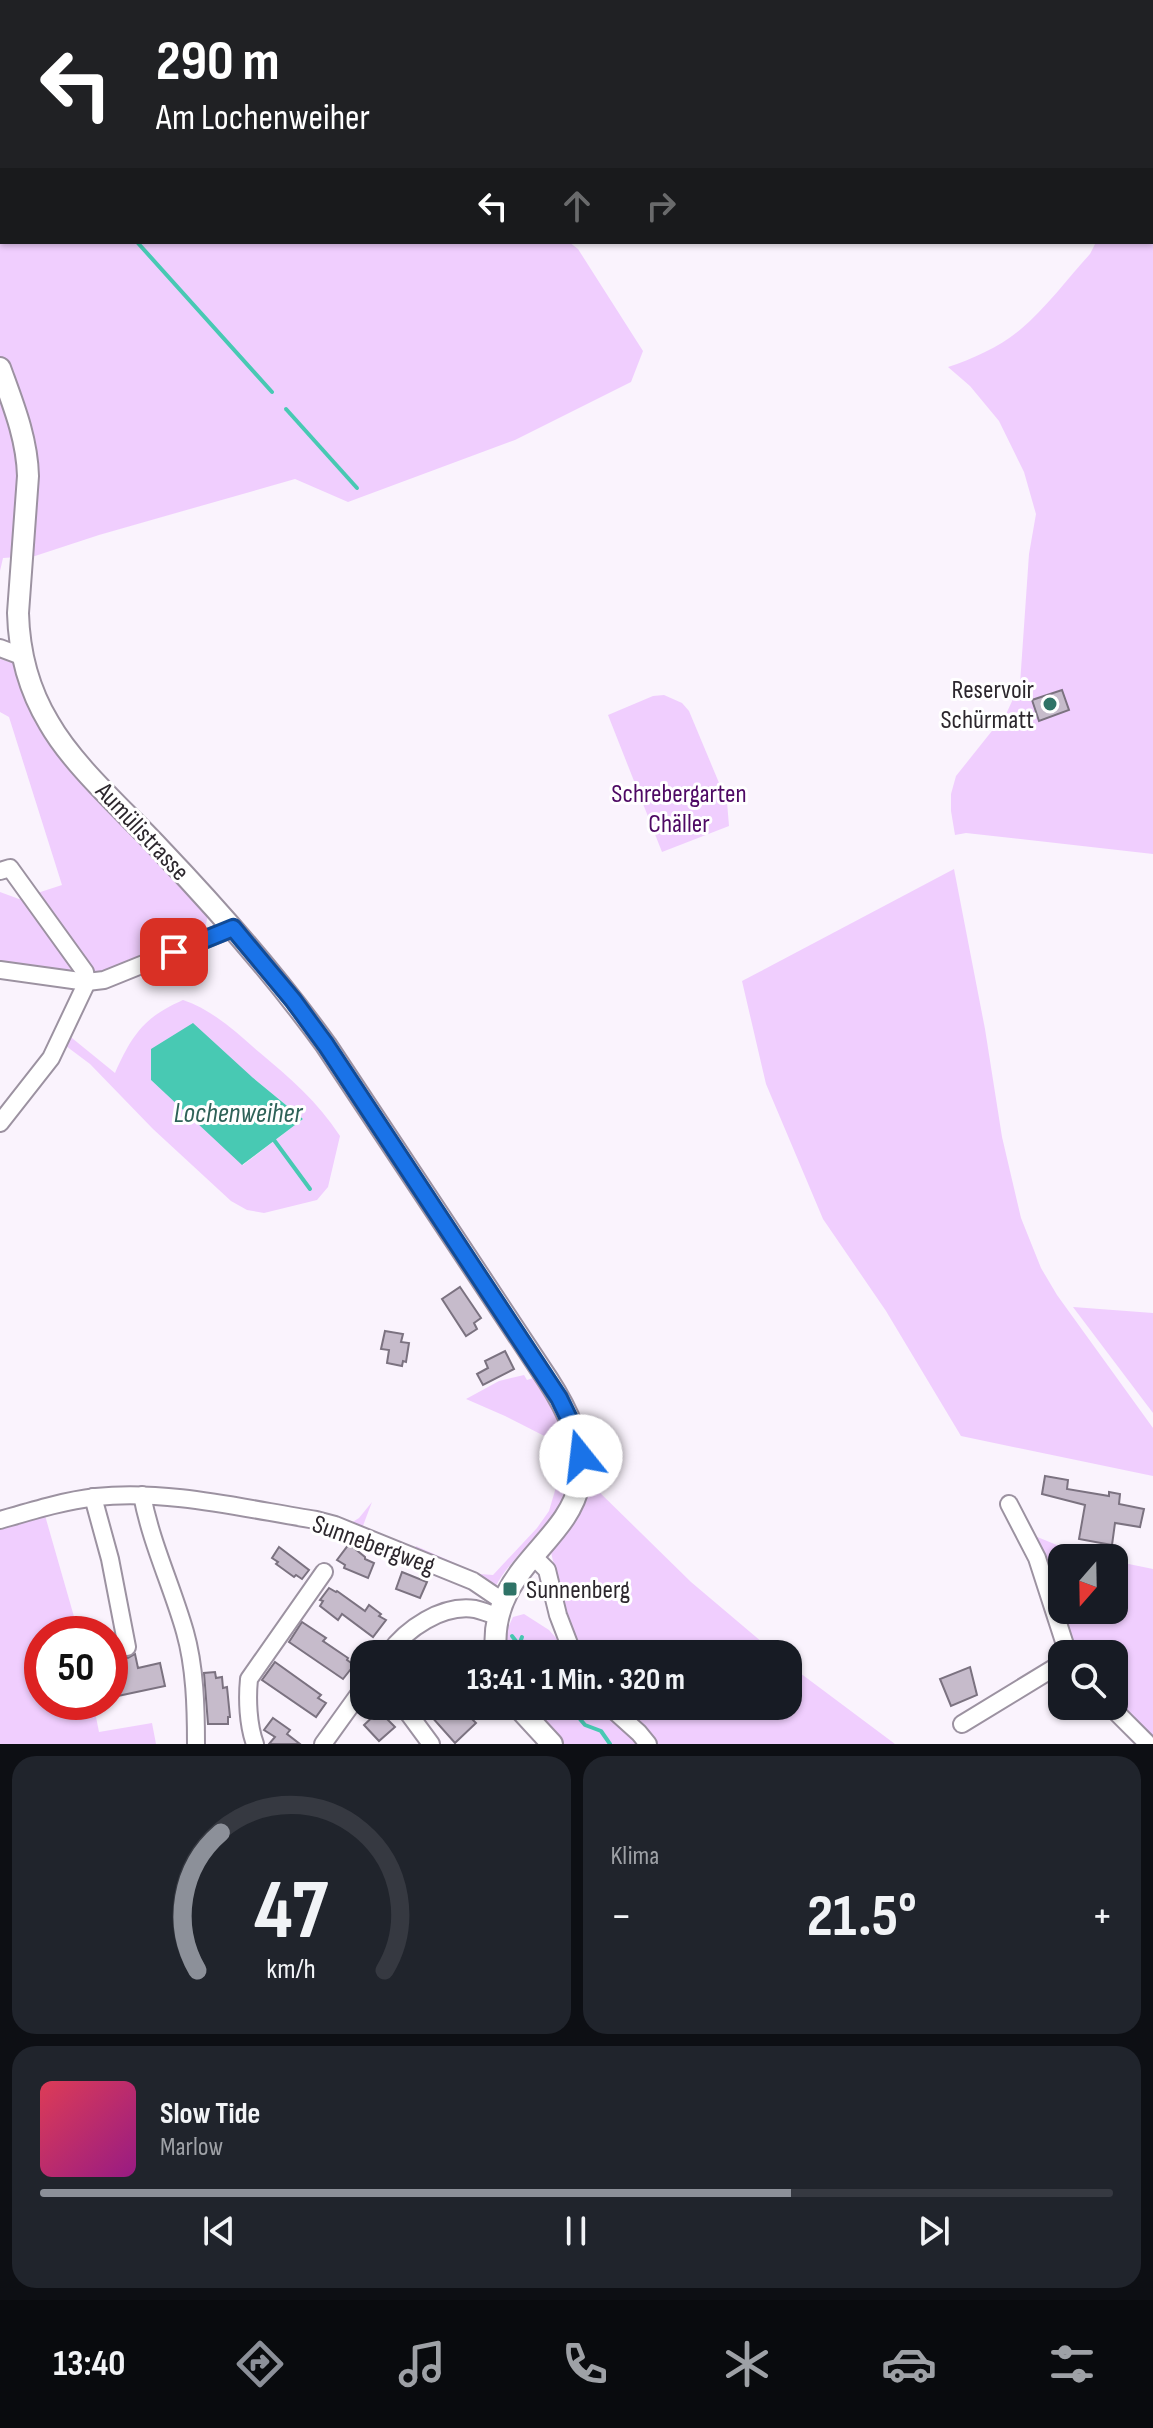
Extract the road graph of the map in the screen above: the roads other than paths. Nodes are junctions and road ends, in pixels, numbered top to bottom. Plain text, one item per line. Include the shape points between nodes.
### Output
1 (0, 368) edge
2 (0, 648) edge
3 (24, 657) junction
4 (0, 871) edge
5 (233, 928) junction
6 (0, 970) edge
7 (87, 982) junction
8 (0, 1123) edge
9 (142, 1495) junction
10 (93, 1497) junction
11 (1009, 1504) dead end
12 (0, 1520) edge
13 (534, 1557) junction
14 (324, 1572) dead end
15 (502, 1609) junction
16 (121, 1616) edge
17 (401, 1640) edge
18 (495, 1640) edge
19 (568, 1640) edge
20 (1063, 1640) edge
21 (1048, 1672) edge
22 (350, 1706) edge
23 (413, 1720) edge
24 (530, 1720) edge
25 (625, 1720) edge
26 (1124, 1720) edge
27 (962, 1724) dead end
28 (196, 1744) edge
29 (255, 1744) edge
30 (323, 1744) edge
31 (431, 1744) edge
32 (552, 1744) edge
33 (648, 1744) edge
34 (1148, 1744) edge

1 - 3 main road, Aumülistrasse via 27,455 18,613
2 - 3 street
3 - 5 main road, Aumülistrasse via 32,689 60,740
4 - 7 street via 10,868
5 - 7 street via 104,980
5 - 13 main road, Aumülistrasse via 326,1045 571,1420 581,1456 578,1491 565,1518
6 - 7 street
7 - 8 street via 51,1058
9 - 10 street, Sunnebergweg
9 - 15 street, Sunnebergweg via 335,1525 473,1581
9 - 28 street via 188,1644
10 - 12 street, Sunnebergweg
10 - 16 street
11 - 20 street via 1037,1558
13 - 15 main road, Aumülistrasse
13 - 19 street via 547,1570
14 - 29 street via 249,1679
15 - 17 street via 456,1609 430,1618
15 - 18 main road
21 - 27 street
22 - 30 street
23 - 31 street
24 - 32 main road
25 - 33 street
26 - 34 street

